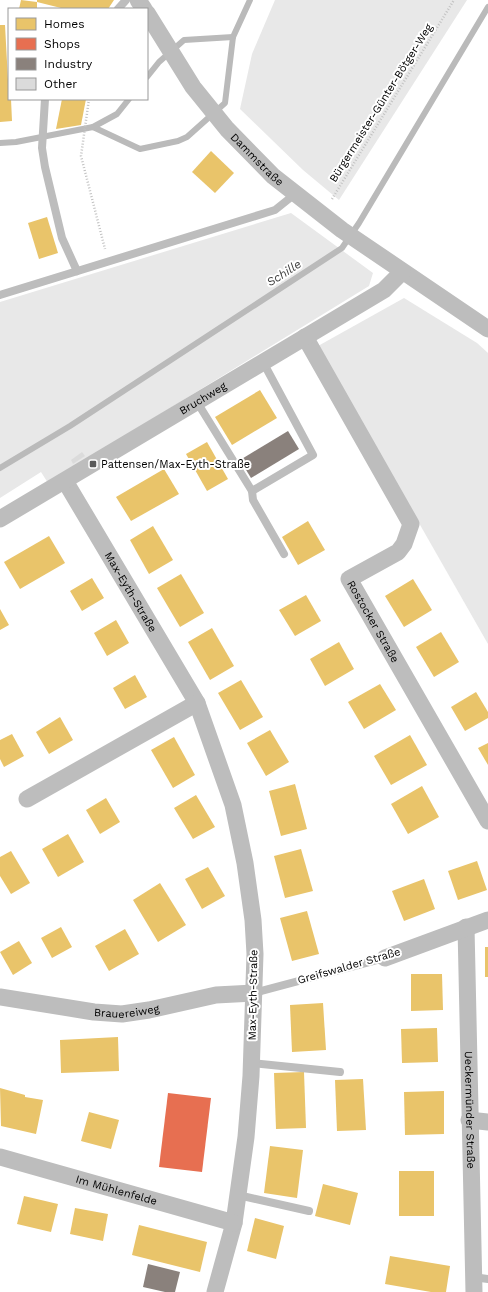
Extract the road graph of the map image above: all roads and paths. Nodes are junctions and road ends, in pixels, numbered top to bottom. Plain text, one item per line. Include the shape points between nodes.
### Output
1 (126, 0) edge
2 (454, 0) edge
3 (119, 8) edge
4 (148, 14) edge
5 (45, 100) edge
6 (89, 100) edge
7 (295, 194) junction
8 (320, 213) junction
9 (108, 261) junction
10 (77, 271) junction
11 (402, 272) junction
12 (0, 295) edge
13 (488, 329) edge
14 (305, 337) junction
15 (263, 362) junction
16 (197, 402) junction
17 (66, 481) junction
18 (252, 491) junction
19 (0, 519) edge
20 (284, 554) dead end
21 (197, 703) junction
22 (27, 799) dead end
23 (488, 821) edge
24 (488, 920) edge
25 (466, 927) junction
26 (385, 958) joint
27 (254, 993) junction
28 (0, 997) edge
29 (252, 1063) junction
30 (340, 1072) dead end
31 (469, 1120) junction
32 (488, 1122) edge
33 (0, 1157) edge
34 (238, 1195) junction
35 (309, 1211) dead end
36 (234, 1223) junction
37 (478, 1283) edge
38 (215, 1292) edge

1 - 3 lane
2 - 8 path, Bürgermeister-Günter-Bötger-Weg via 332,198
4 - 7 street, Dammstraße via 193,87 209,107 248,152
5 - 10 lane via 42,148 45,168 62,238
6 - 9 path via 80,156
7 - 8 street, Dammstraße
7 - 9 lane via 275,210
8 - 11 street, Dammstraße
9 - 10 lane
10 - 12 lane
11 - 13 street, Dammstraße
11 - 14 street, Bruchweg via 384,290
14 - 15 street, Bruchweg
14 - 23 street, Rostocker Straße via 411,524 404,544 398,552 349,579
15 - 16 street, Bruchweg
15 - 18 lane via 313,455
16 - 17 street, Bruchweg
16 - 18 lane
17 - 19 street, Bruchweg
17 - 21 street, Max-Eyth-Straße
18 - 20 lane via 252,500
21 - 22 street
21 - 27 street, Max-Eyth-Straße via 233,805 245,863 253,920
24 - 25 street, Greifswalder Straße
25 - 26 street, Greifswalder Straße
25 - 31 street, Ueckermünder Straße
26 - 27 lane, Greifswalder Straße
27 - 28 street, Brauereiweg via 216,995 122,1014
27 - 29 street, Max-Eyth-Straße
29 - 30 lane
29 - 34 street, Max-Eyth-Straße
31 - 32 street
31 - 37 street, Ueckermünder Straße
33 - 36 street, Im Mühlenfelde
34 - 35 lane
34 - 36 street, Max-Eyth-Straße
36 - 38 street, Max-Eyth-Straße

